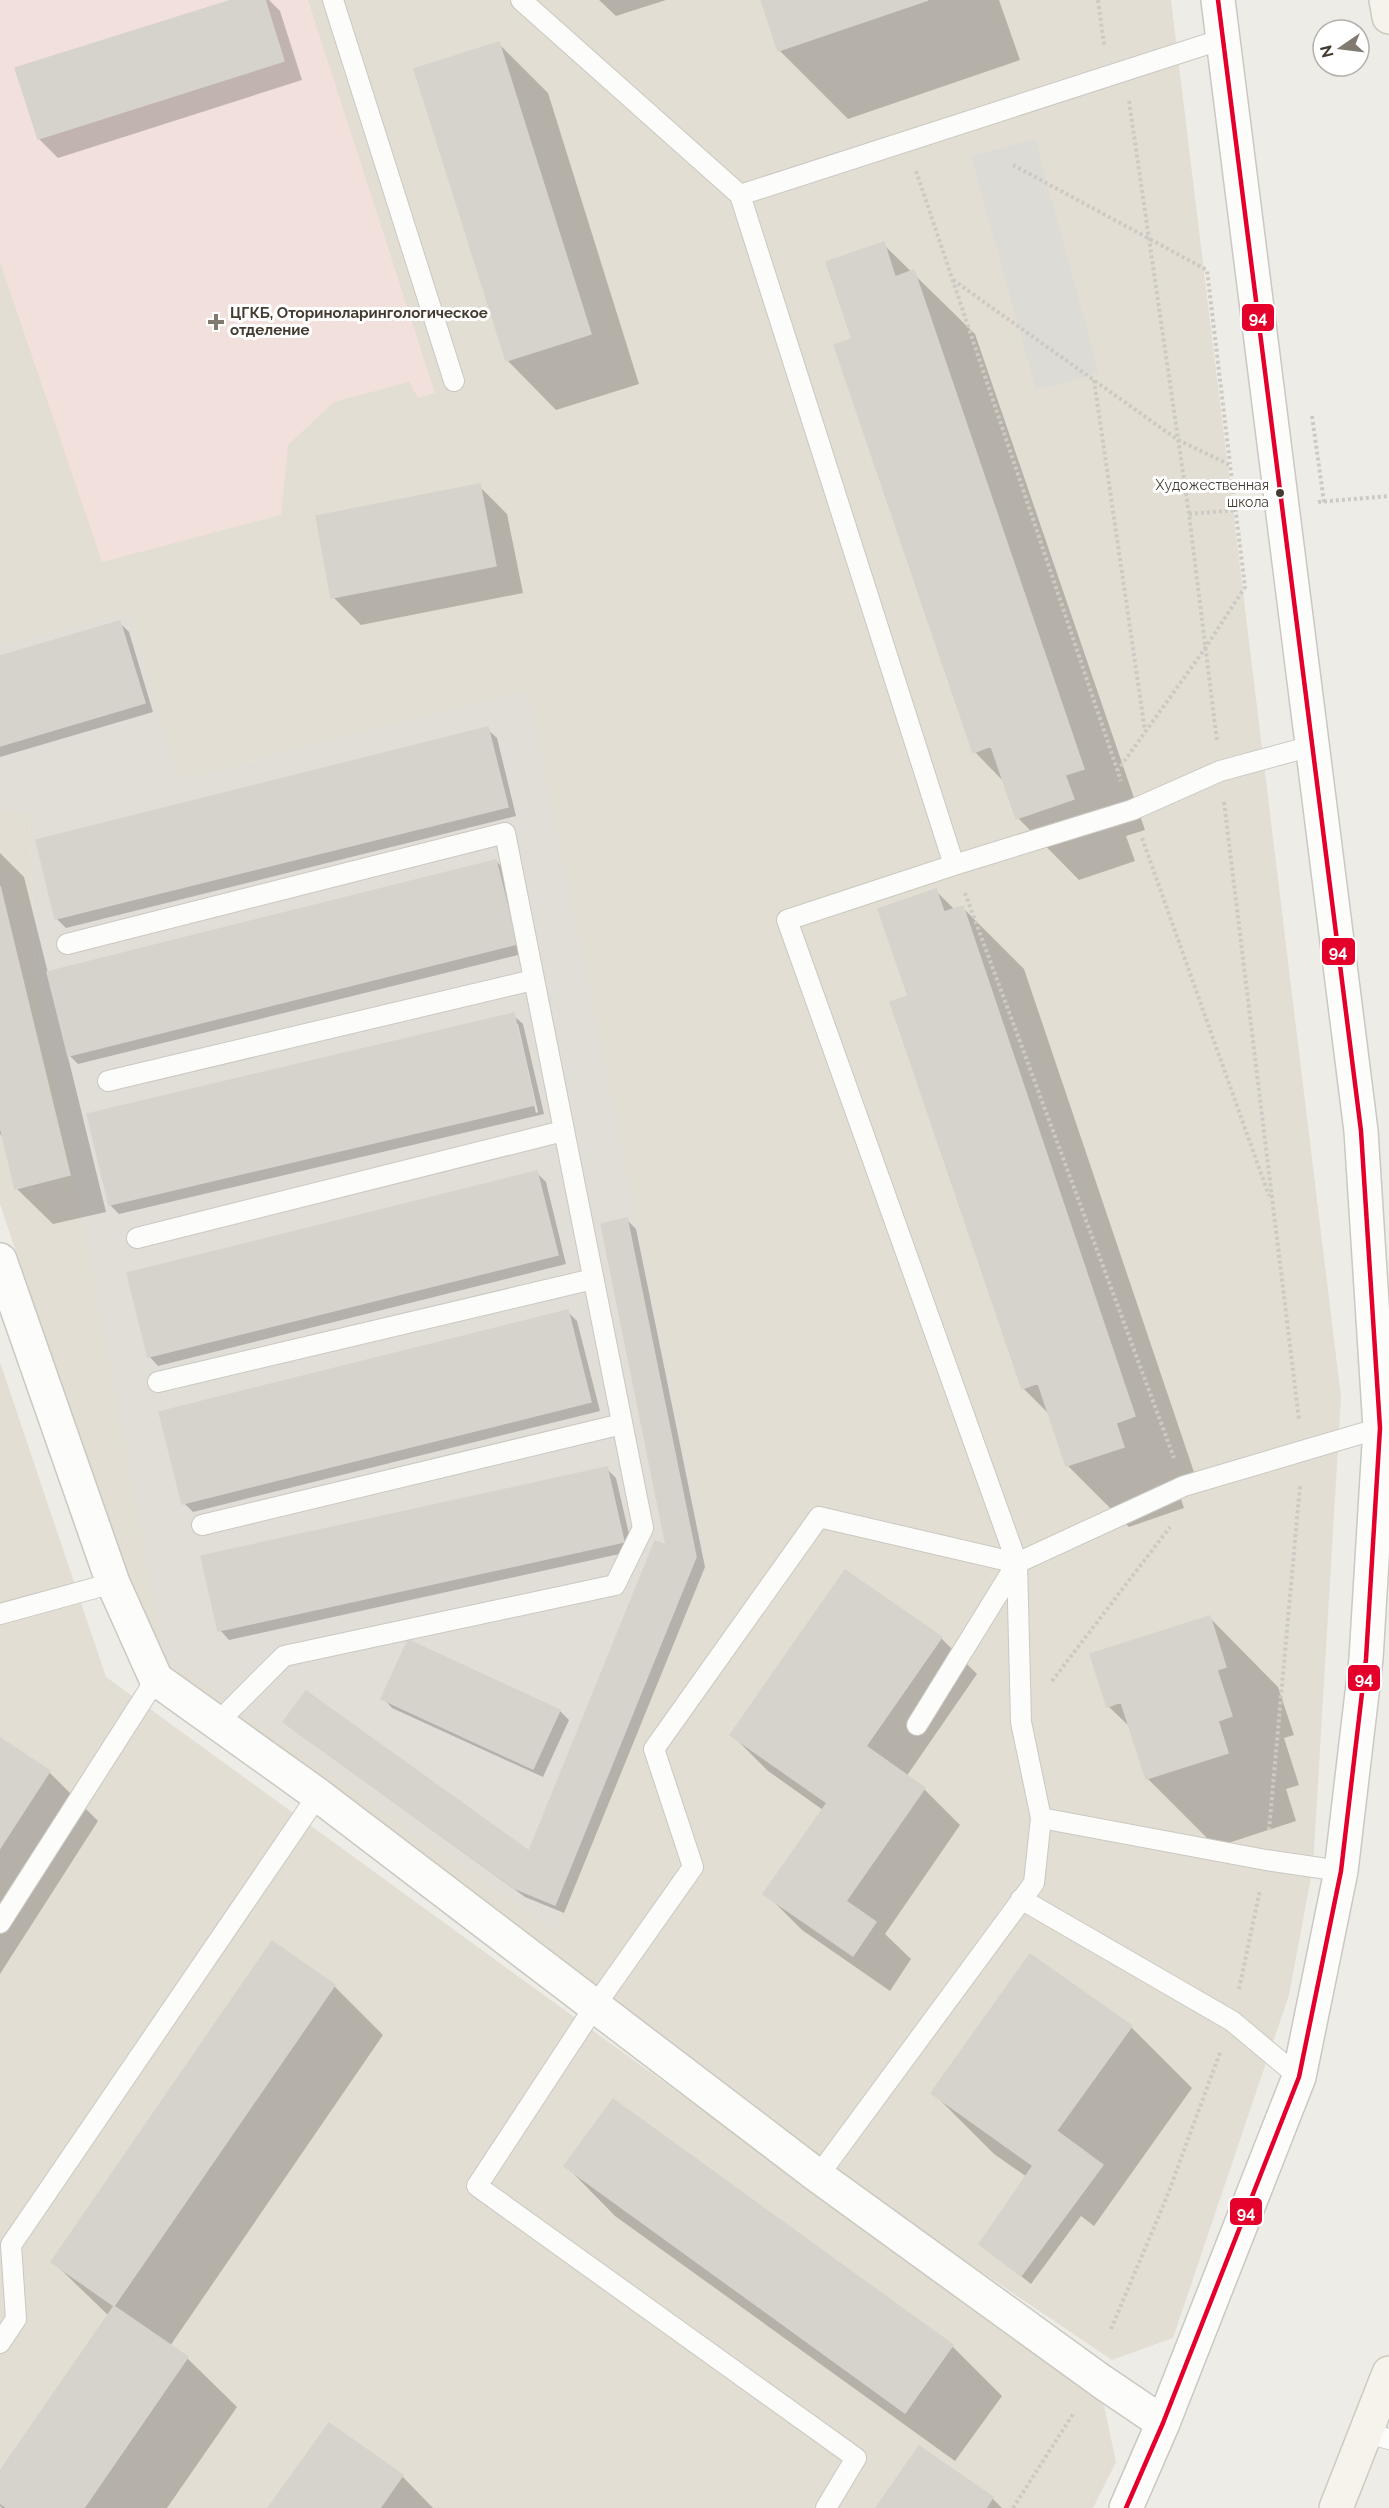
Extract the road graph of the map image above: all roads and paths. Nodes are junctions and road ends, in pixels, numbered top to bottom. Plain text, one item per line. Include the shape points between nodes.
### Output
1 (333, 0) edge
2 (521, 0) edge
3 (1098, 0) edge
4 (1218, 0) edge
5 (1386, 0) edge
6 (1389, 17) edge
7 (1223, 39) junction
8 (1114, 73) junction
9 (906, 141) junction
10 (1012, 165) dead end
11 (740, 195) junction
12 (1150, 240) junction
13 (952, 279) junction
14 (1094, 380) junction
15 (454, 381) dead end
16 (1178, 440) junction
17 (1230, 465) junction
18 (1237, 510) junction
19 (1189, 514) junction
20 (1206, 647) junction
21 (1145, 732) junction
22 (1312, 746) junction
23 (1118, 771) junction
24 (1220, 771) junction
25 (1132, 810) junction
26 (954, 865) junction
27 (67, 944) dead end
28 (533, 980) junction
29 (108, 1081) dead end
30 (563, 1131) junction
31 (1271, 1202) junction
32 (137, 1238) dead end
33 (0, 1260) edge
34 (593, 1279) junction
35 (158, 1382) dead end
36 (622, 1424) junction
37 (1380, 1428) junction
38 (1303, 1453) junction
39 (1184, 1486) junction
40 (202, 1525) dead end
41 (1017, 1563) junction
42 (113, 1583) junction
43 (0, 1614) edge
44 (156, 1679) junction
45 (1021, 1722) junction
46 (217, 1723) junction
47 (917, 1725) dead end
48 (318, 1795) junction
49 (1041, 1818) junction
50 (1266, 1860) junction
51 (1341, 1871) junction
52 (1021, 1899) junction
53 (0, 1923) edge
54 (595, 2006) junction
55 (1232, 2021) junction
56 (1299, 2077) junction
57 (818, 2176) junction
58 (1111, 2329) dead end
59 (0, 2343) edge
60 (1389, 2373) edge
61 (1073, 2414) dead end
62 (1163, 2423) junction
63 (1378, 2436) edge
64 (826, 2508) edge
65 (1013, 2508) edge
66 (1126, 2508) edge
67 (1336, 2508) edge

1 - 15 lane
2 - 11 lane
3 - 8 path via 1105,54
4 - 7 street
5 - 6 main road
7 - 8 lane
7 - 22 street
8 - 9 lane
8 - 12 path via 1131,106
9 - 11 lane
9 - 13 path
10 - 12 path
11 - 26 lane
12 - 16 path
12 - 17 path via 1207,270
13 - 14 path
13 - 23 path
14 - 16 path
14 - 21 path
16 - 17 path
16 - 19 path
17 - 18 path
18 - 19 path
18 - 20 path via 1245,587
19 - 20 path
20 - 21 path
20 - 24 path
21 - 23 path
22 - 24 lane
22 - 37 street via 1361,1131
23 - 25 path
24 - 25 lane
24 - 31 path
25 - 26 lane
25 - 31 path
26 - 39 path
26 - 41 lane via 787,920
27 - 28 lane via 505,833
28 - 29 lane
28 - 30 lane
30 - 32 lane
30 - 34 lane
31 - 38 path
33 - 42 street
34 - 35 lane
34 - 36 lane
36 - 40 lane
36 - 46 lane via 643,1528 615,1586 284,1656
37 - 38 lane
37 - 51 street via 1366,1659
38 - 39 lane
38 - 50 path
39 - 41 lane
39 - 45 path via 1190,1502
41 - 45 lane
41 - 47 lane
41 - 54 lane via 819,1516 654,1749 693,1867
42 - 43 lane
42 - 44 street
44 - 46 street
44 - 53 lane
45 - 49 lane
46 - 48 street
48 - 54 street
48 - 59 lane via 12,2245 16,2319
49 - 50 lane
49 - 52 lane via 1034,1883
50 - 51 lane
50 - 55 path
51 - 56 street
52 - 55 lane
52 - 57 lane
54 - 57 street
54 - 64 lane via 477,2186 856,2458
55 - 56 lane
55 - 58 path via 1166,2199
56 - 62 street
57 - 62 street
60 - 63 main road
61 - 65 path
62 - 66 street
63 - 67 main road

